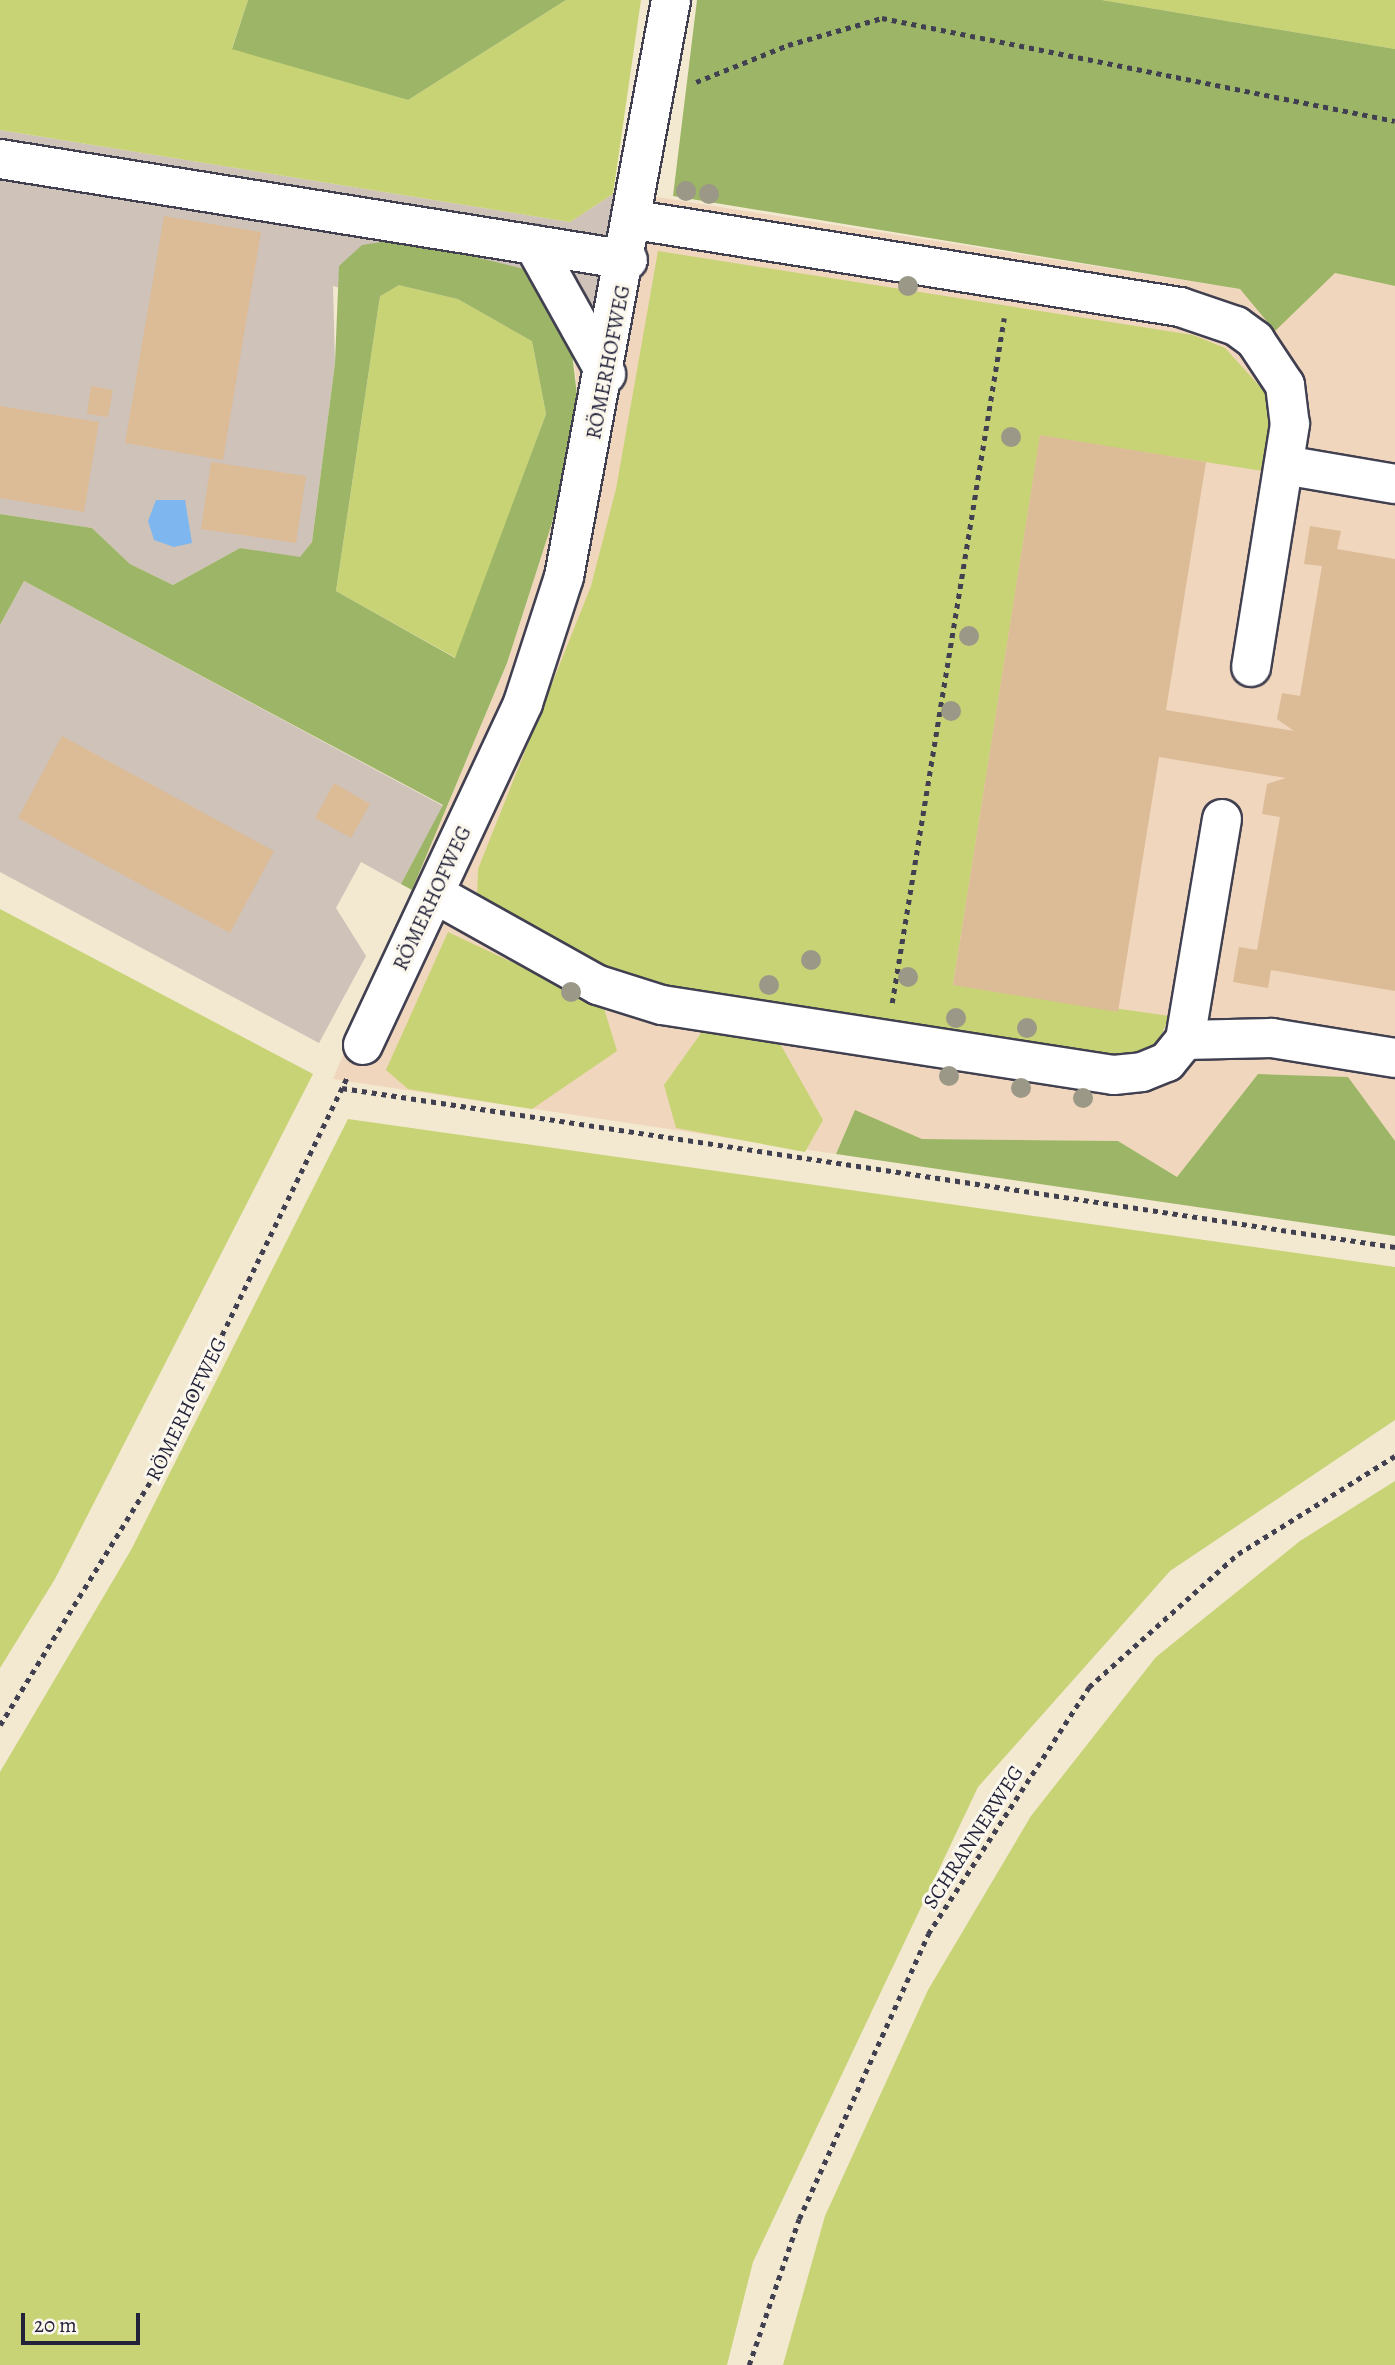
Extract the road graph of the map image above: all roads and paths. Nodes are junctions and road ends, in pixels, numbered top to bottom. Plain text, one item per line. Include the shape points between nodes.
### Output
1 (671, 0) edge
2 (657, 98) junction
3 (1395, 121) edge
4 (0, 159) edge
5 (635, 220) junction
6 (534, 246) junction
7 (628, 260) junction
8 (1010, 279) junction
9 (606, 374) junction
10 (1284, 465) junction
11 (1395, 484) edge
12 (1251, 667) dead end
13 (1222, 819) dead end
14 (435, 894) junction
15 (886, 1039) junction
16 (1185, 1040) junction
17 (363, 1045) joint
18 (1395, 1059) edge
19 (342, 1088) junction
20 (1395, 1247) edge
21 (1395, 1456) edge
22 (0, 1725) edge
23 (748, 2365) edge

1 - 2 street, RÖMERHOFWEG
2 - 3 path via 788,44 882,19
2 - 5 street, RÖMERHOFWEG
4 - 6 street
5 - 7 street, RÖMERHOFWEG
5 - 8 street
6 - 7 street
6 - 9 street
7 - 9 street, RÖMERHOFWEG
8 - 10 street via 1180,307 1236,326 1255,340 1285,385 1290,424
8 - 15 path
9 - 14 street, RÖMERHOFWEG via 564,577 523,703
10 - 11 street
10 - 12 street
13 - 16 street
14 - 15 street via 598,985 662,1005
14 - 17 street, RÖMERHOFWEG
15 - 16 street via 1114,1075 1167,1062
16 - 18 street via 1272,1038
17 - 19 path, RÖMERHOFWEG
19 - 20 path
19 - 22 path, RÖMERHOFWEG via 152,1479
21 - 23 path, SCHRANNERWEG via 1238,1553 1089,1687 928,1934 799,2219

